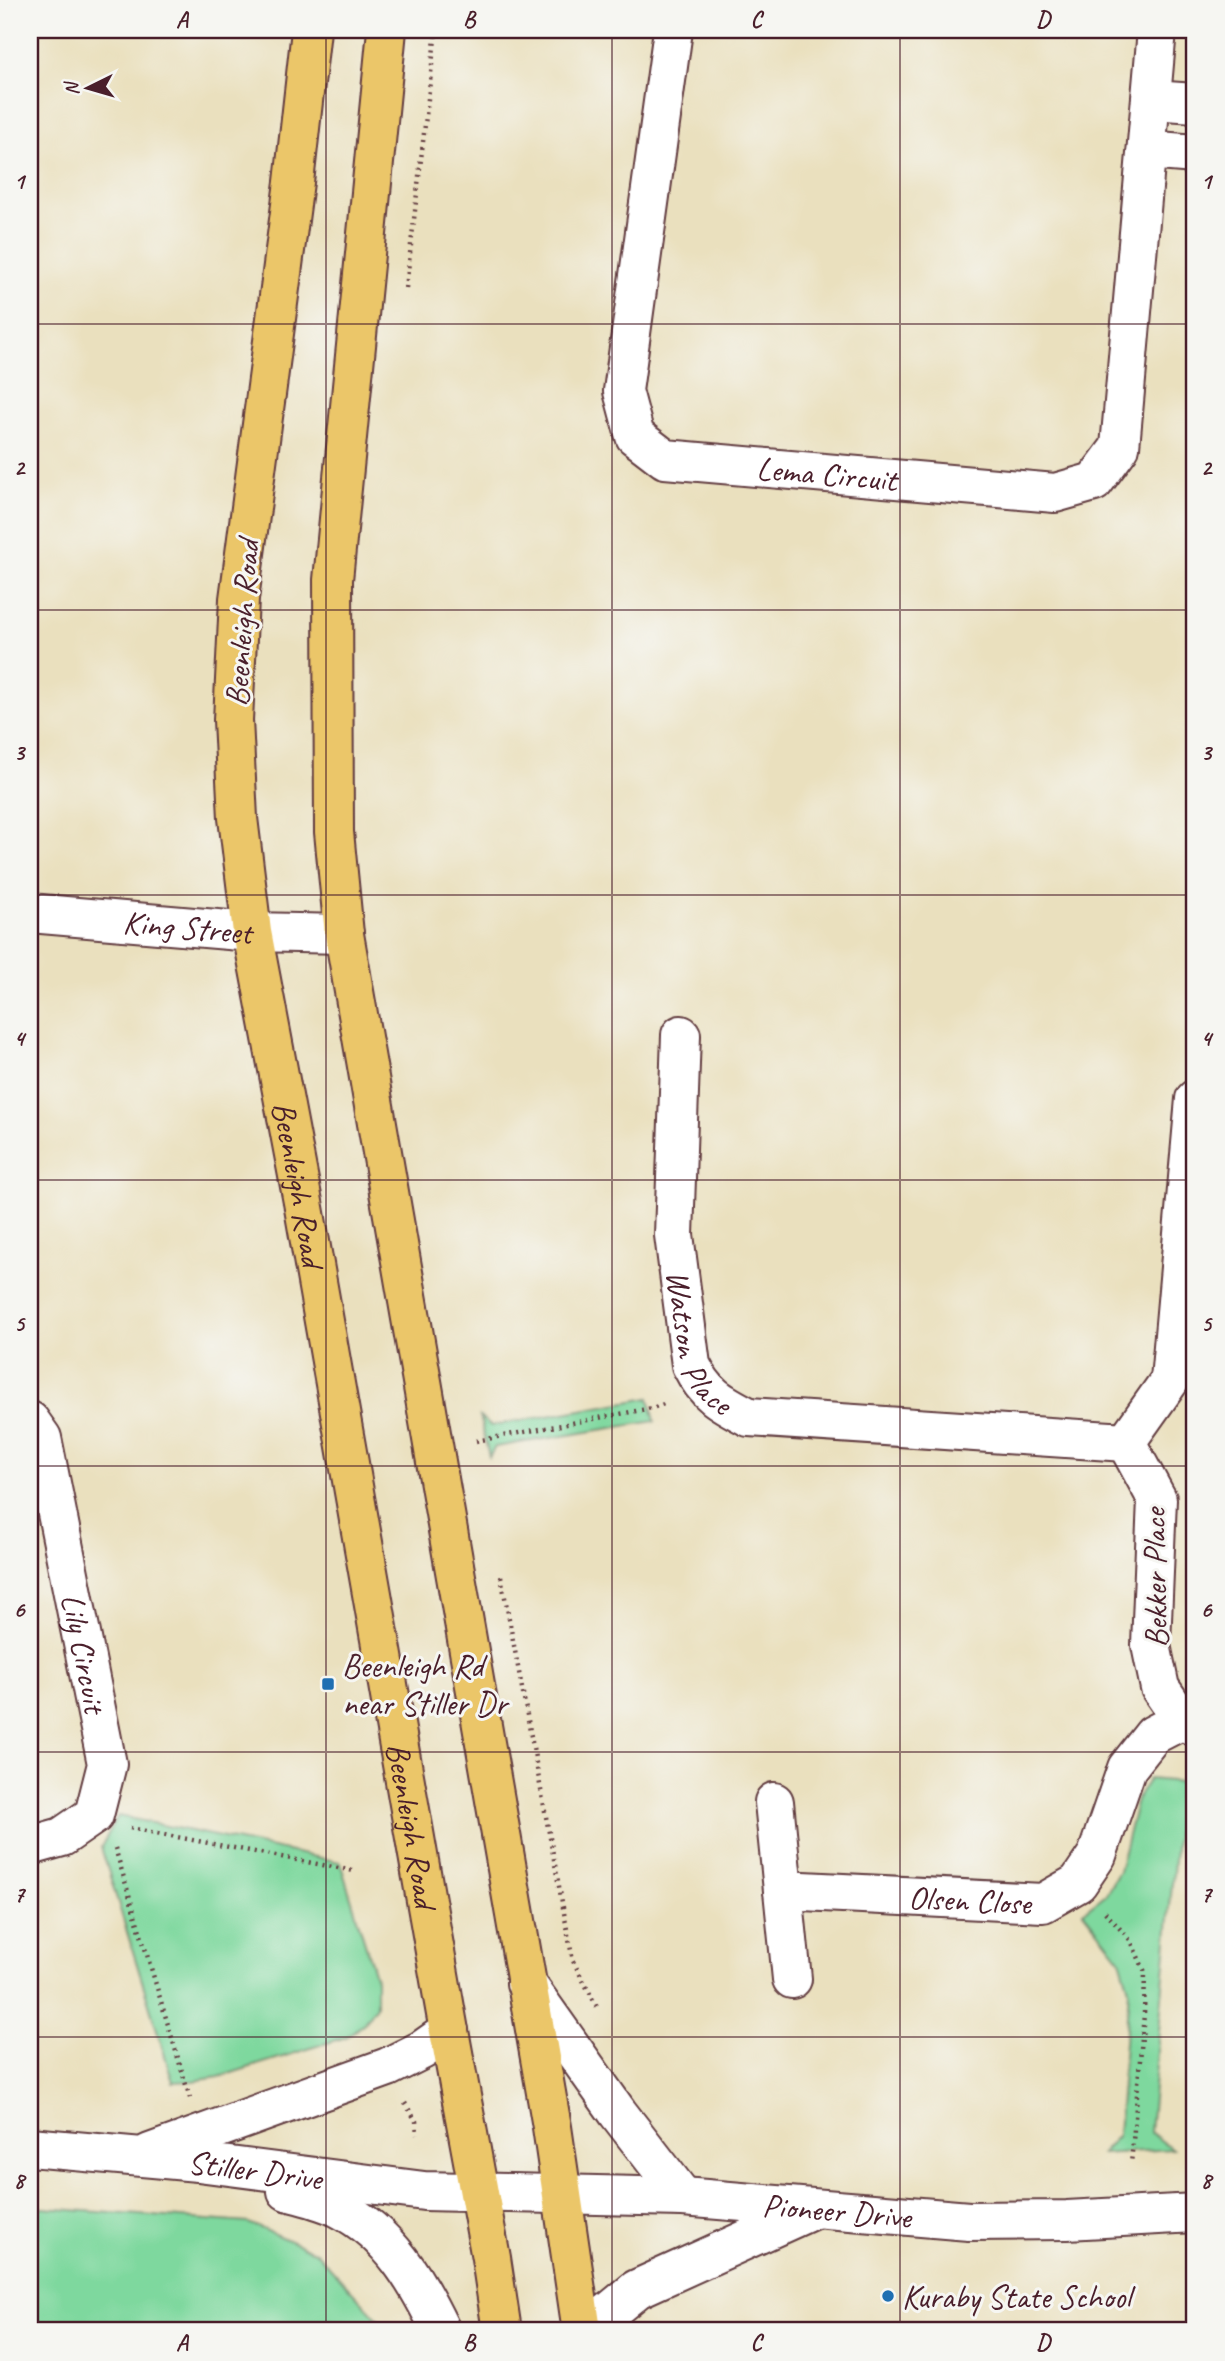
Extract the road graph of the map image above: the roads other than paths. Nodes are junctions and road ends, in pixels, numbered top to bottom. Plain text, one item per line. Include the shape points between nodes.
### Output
1 (311, 30) edge
2 (387, 30) edge
3 (673, 30) edge
4 (1157, 30) edge
5 (1152, 100) junction
6 (1195, 103) edge
7 (1147, 150) junction
8 (1195, 154) edge
9 (30, 913) edge
10 (252, 932) junction
11 (344, 934) junction
12 (681, 1035) dead end
13 (1195, 1099) edge
14 (30, 1421) edge
15 (1126, 1441) junction
16 (1189, 1723) edge
17 (774, 1802) dead end
18 (30, 1846) edge
19 (783, 1890) junction
20 (792, 1979) dead end
21 (526, 1983) junction
22 (449, 2031) junction
23 (30, 2147) edge
24 (141, 2157) junction
25 (198, 2162) junction
26 (479, 2192) junction
27 (563, 2194) junction
28 (683, 2197) junction
29 (816, 2208) junction
30 (1195, 2213) edge
31 (441, 2331) edge
32 (502, 2331) edge
33 (582, 2331) edge
34 (592, 2331) edge

1 - 10 main road, Beenleigh Road via 239,599 233,720
2 - 11 main road via 332,580 334,832
3 - 7 street, Lema Circuit via 623,391 635,436 665,459 1055,493 1094,482 1120,447
4 - 5 street, Lema Circuit
5 - 6 street
5 - 7 street, Lema Circuit
7 - 8 street
9 - 10 street, King Street
10 - 11 street, King Street
10 - 22 main road, Beenleigh Road
11 - 21 main road
12 - 15 street, Watson Place via 674,1234 691,1365 719,1402 749,1417
13 - 15 street via 1170,1380
14 - 18 street, Lily Circuit via 42,1438 107,1764 101,1820
15 - 16 street, Bekker Place via 1157,1499 1151,1645 1160,1688
16 - 19 street, Olsen Close via 1153,1735 1127,1768 1097,1855 1078,1883 1043,1903
17 - 19 street
19 - 20 street
21 - 27 main road
21 - 28 street
22 - 24 street via 388,2067
22 - 26 main road, Beenleigh Road
23 - 24 street, Stiller Drive
24 - 25 street, Stiller Drive
25 - 26 street, Stiller Drive via 397,2188
25 - 31 street via 336,2207 356,2218 396,2254
26 - 27 street, Pioneer Drive
26 - 32 main road, Beenleigh Road
27 - 28 street, Pioneer Drive
27 - 33 main road
28 - 29 street, Pioneer Drive
29 - 30 street, Pioneer Drive via 969,2221
29 - 34 street via 637,2288

